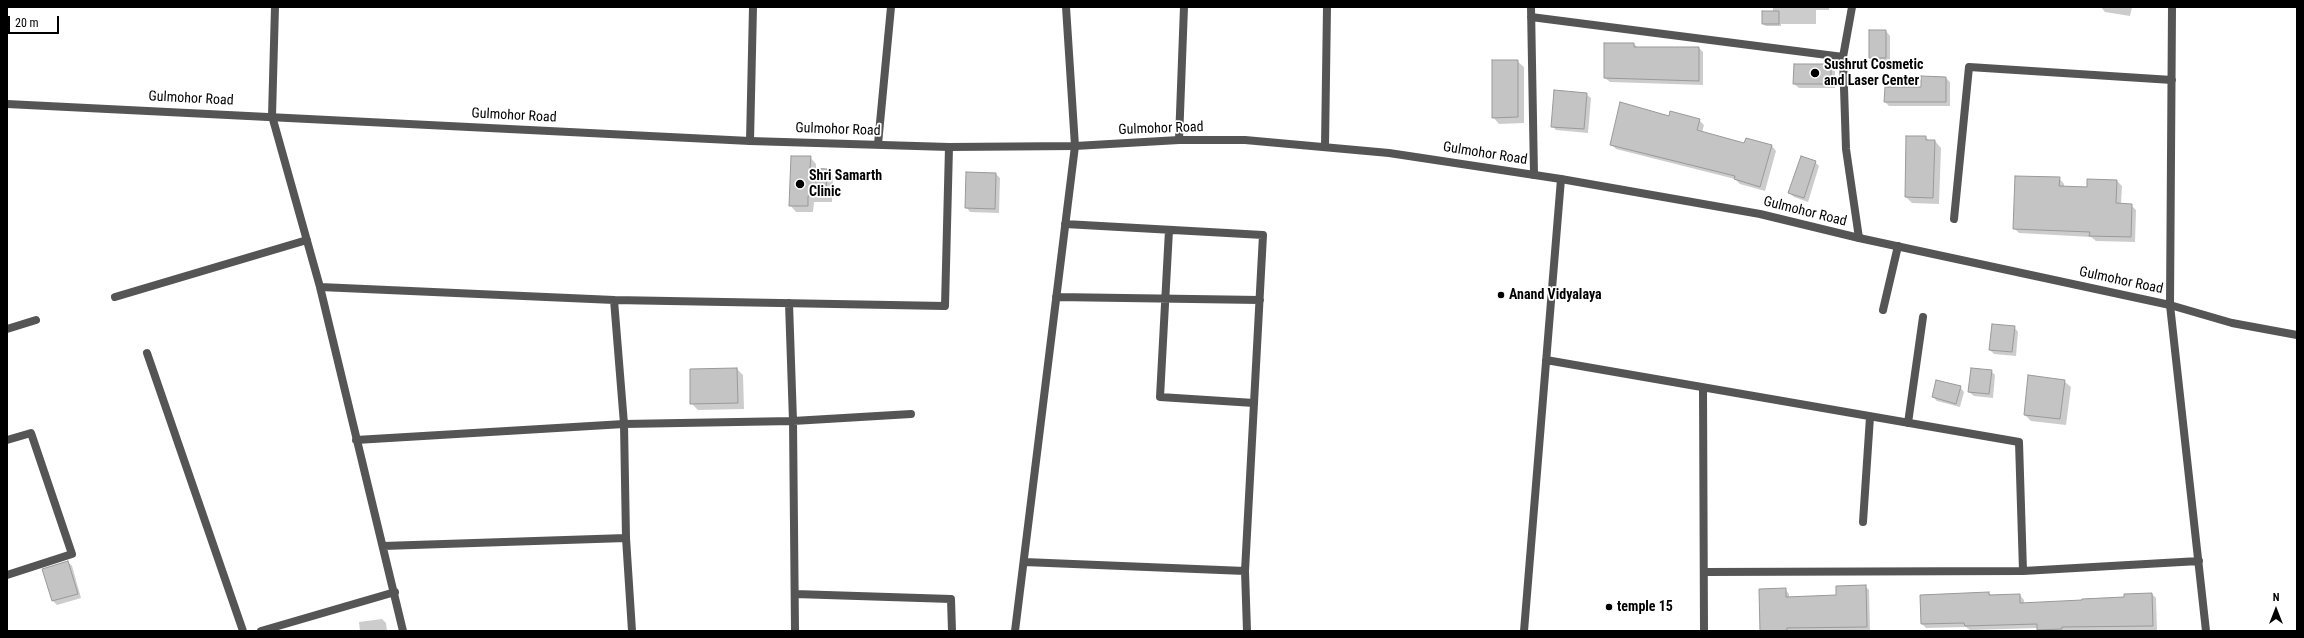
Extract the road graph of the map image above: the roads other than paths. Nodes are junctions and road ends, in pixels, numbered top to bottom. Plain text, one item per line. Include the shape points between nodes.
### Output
1 (275, 7) edge
2 (753, 7) edge
3 (891, 7) edge
4 (1066, 7) edge
5 (1184, 7) edge
6 (1327, 7) edge
7 (1531, 7) edge
8 (1852, 7) edge
9 (2172, 7) edge
10 (1531, 17) junction
11 (1843, 57) junction
12 (2172, 80) junction
13 (7, 104) edge
14 (272, 116) junction
15 (1179, 140) junction
16 (750, 141) junction
17 (878, 144) junction
18 (1075, 146) junction
19 (1325, 146) junction
20 (950, 147) junction
21 (1534, 175) junction
22 (1561, 179) junction
23 (1954, 219) dead end
24 (1065, 224) junction
25 (1169, 230) junction
26 (1859, 238) junction
27 (307, 240) junction
28 (1898, 246) junction
29 (320, 287) junction
30 (115, 297) dead end
31 (1056, 298) junction
32 (1165, 299) junction
33 (614, 300) junction
34 (1260, 300) junction
35 (789, 303) junction
36 (2170, 305) junction
37 (1883, 310) dead end
38 (1924, 317) dead end
39 (36, 320) dead end
40 (7, 329) edge
41 (2297, 335) edge
42 (147, 353) dead end
43 (1546, 360) junction
44 (1703, 389) junction
45 (1254, 403) junction
46 (910, 414) dead end
47 (1870, 417) junction
48 (794, 422) junction
49 (1908, 423) junction
50 (624, 424) junction
51 (7, 440) edge
52 (356, 440) junction
53 (1863, 522) dead end
54 (626, 538) junction
55 (383, 546) junction
56 (2199, 561) junction
57 (1024, 562) junction
58 (2024, 570) junction
59 (1246, 571) junction
60 (1704, 572) junction
61 (7, 575) edge
62 (395, 592) junction
63 (795, 594) junction
64 (243, 631) edge
65 (261, 631) edge
66 (403, 631) edge
67 (632, 631) edge
68 (795, 631) edge
69 (952, 631) edge
70 (1015, 631) edge
71 (1247, 631) edge
72 (1524, 631) edge
73 (1704, 631) edge
74 (2206, 631) edge

1 - 14 street
2 - 16 street
3 - 17 street
4 - 18 street
5 - 15 street
6 - 19 street
7 - 10 street
8 - 11 street
9 - 12 street
10 - 11 street
10 - 21 street
11 - 26 street via 1846,149
12 - 23 street via 1969,67
12 - 36 street
13 - 14 street, Gulmohor Road
14 - 16 street, Gulmohor Road
14 - 27 street
15 - 18 street, Gulmohor Road
15 - 19 street, Gulmohor Road via 1245,140
16 - 17 street, Gulmohor Road
17 - 20 street, Gulmohor Road
18 - 20 street, Gulmohor Road
18 - 24 street
19 - 21 street, Gulmohor Road
20 - 35 street via 945,306
21 - 22 street, Gulmohor Road
22 - 26 street, Gulmohor Road via 1760,214
22 - 43 street
24 - 25 street
24 - 31 street
25 - 32 street
25 - 34 street via 1263,236
26 - 28 street, Gulmohor Road
27 - 29 street
27 - 30 street
28 - 36 street, Gulmohor Road
28 - 37 street
29 - 33 street
29 - 52 street
31 - 32 street
31 - 57 street
32 - 34 street
32 - 45 street via 1160,397
33 - 35 street
33 - 50 street
34 - 45 street
35 - 48 street
36 - 41 street, Gulmohor Road via 2232,323
36 - 56 street
38 - 49 street
39 - 40 street
42 - 64 street
43 - 44 street
43 - 72 street
44 - 47 street
44 - 60 street
45 - 59 street
46 - 48 street
47 - 49 street
47 - 53 street
48 - 50 street
48 - 63 street
49 - 58 street via 2019,442
50 - 52 street
50 - 54 street
51 - 61 street via 31,433 72,554
52 - 55 street
54 - 55 street
54 - 67 street
55 - 62 street
56 - 58 street
56 - 74 street
57 - 59 street
57 - 70 street
58 - 60 street
59 - 71 street
60 - 73 street
62 - 65 street
62 - 66 street
63 - 68 street
63 - 69 street via 951,599

